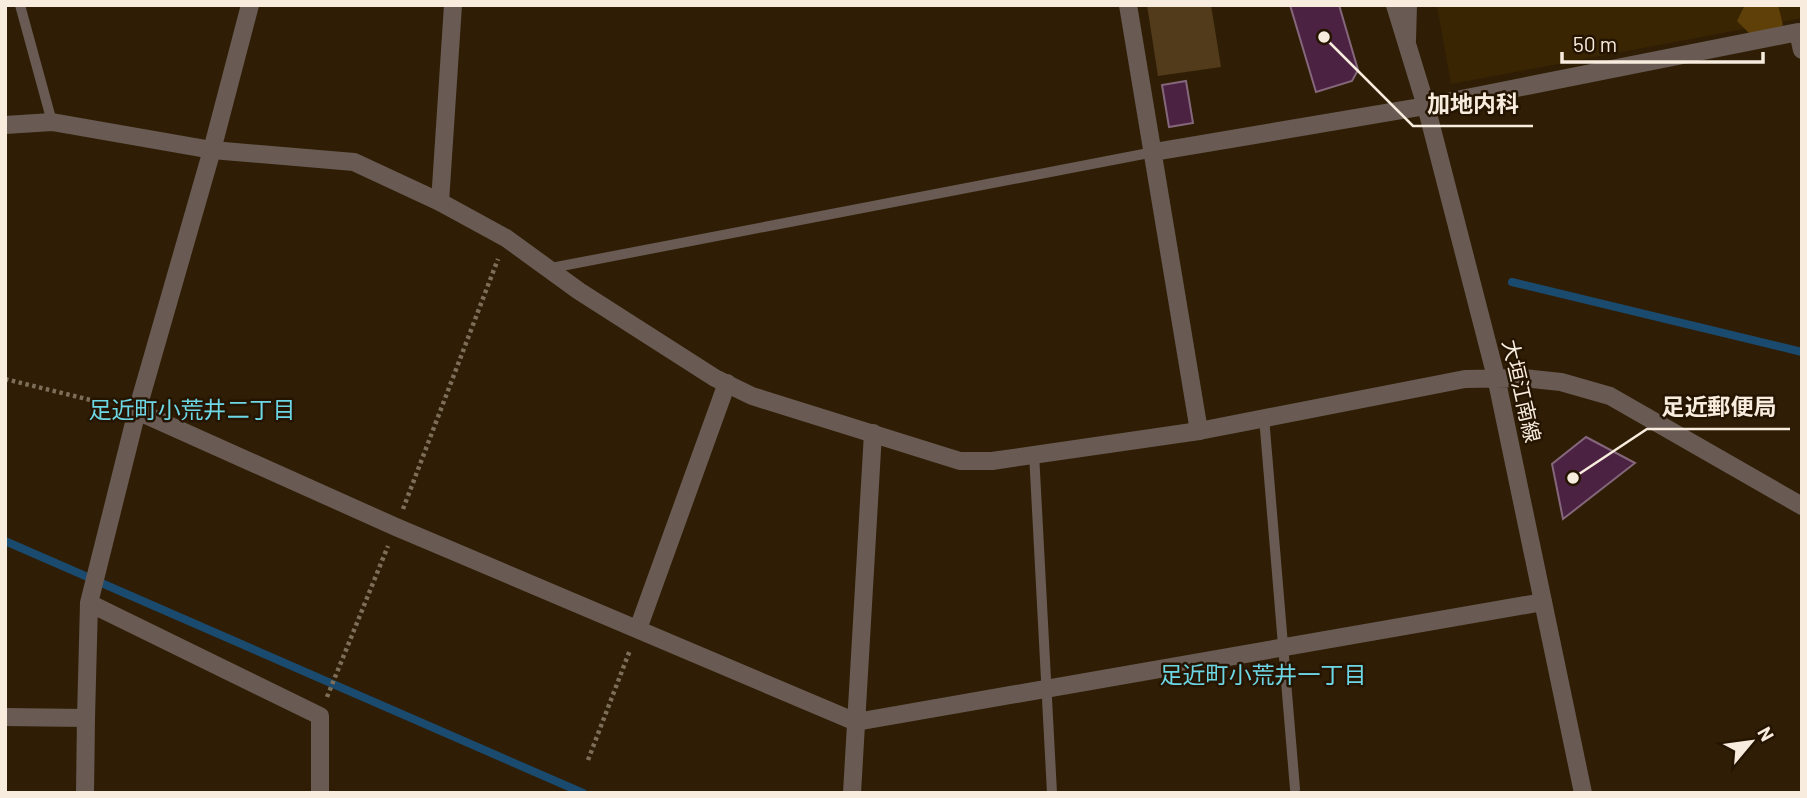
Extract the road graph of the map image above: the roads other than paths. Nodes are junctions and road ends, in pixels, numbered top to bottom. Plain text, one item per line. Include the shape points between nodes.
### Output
1 (20, 5) edge
2 (250, 5) edge
3 (453, 5) edge
4 (1128, 5) edge
5 (1395, 5) edge
6 (1408, 5) edge
7 (1408, 40) junction
8 (1802, 50) edge
9 (1426, 106) junction
10 (52, 122) junction
11 (5, 125) edge
12 (212, 150) junction
13 (1154, 152) junction
14 (440, 202) junction
15 (551, 268) junction
16 (1496, 377) junction
17 (727, 383) junction
18 (137, 411) junction
19 (1264, 417) junction
20 (1199, 431) junction
21 (873, 433) junction
22 (1034, 453) junction
23 (1802, 506) edge
24 (1543, 602) junction
25 (89, 603) junction
26 (638, 629) junction
27 (1282, 647) junction
28 (1049, 687) junction
29 (5, 717) edge
30 (86, 718) junction
31 (856, 722) junction
32 (1295, 789) dead end
33 (85, 793) edge
34 (320, 793) edge
35 (852, 793) edge
36 (1052, 793) edge
37 (1583, 793) edge

1 - 10 lane
2 - 12 street
3 - 14 street
4 - 13 street
5 - 7 street, 大垣江南線
6 - 7 street
7 - 9 street, 大垣江南線
8 - 9 street via 1798,32
9 - 13 street
9 - 16 street, 大垣江南線
10 - 11 street
10 - 12 street
12 - 14 street via 354,162
12 - 18 street
13 - 15 lane
13 - 20 street
14 - 15 street
15 - 17 street via 579,291
16 - 19 street
16 - 23 street via 1561,382 1610,396
16 - 24 street, 大垣江南線
17 - 21 street via 752,396
17 - 26 street
18 - 25 street
18 - 26 street
19 - 20 street
19 - 27 lane
20 - 22 street
21 - 22 street via 960,461
21 - 31 street
22 - 28 lane
24 - 27 street
24 - 37 street, 大垣江南線
25 - 30 street
25 - 34 street via 320,716
26 - 31 street
27 - 28 street
27 - 32 lane
28 - 31 street
28 - 36 lane
29 - 30 street
30 - 33 street
31 - 35 street

